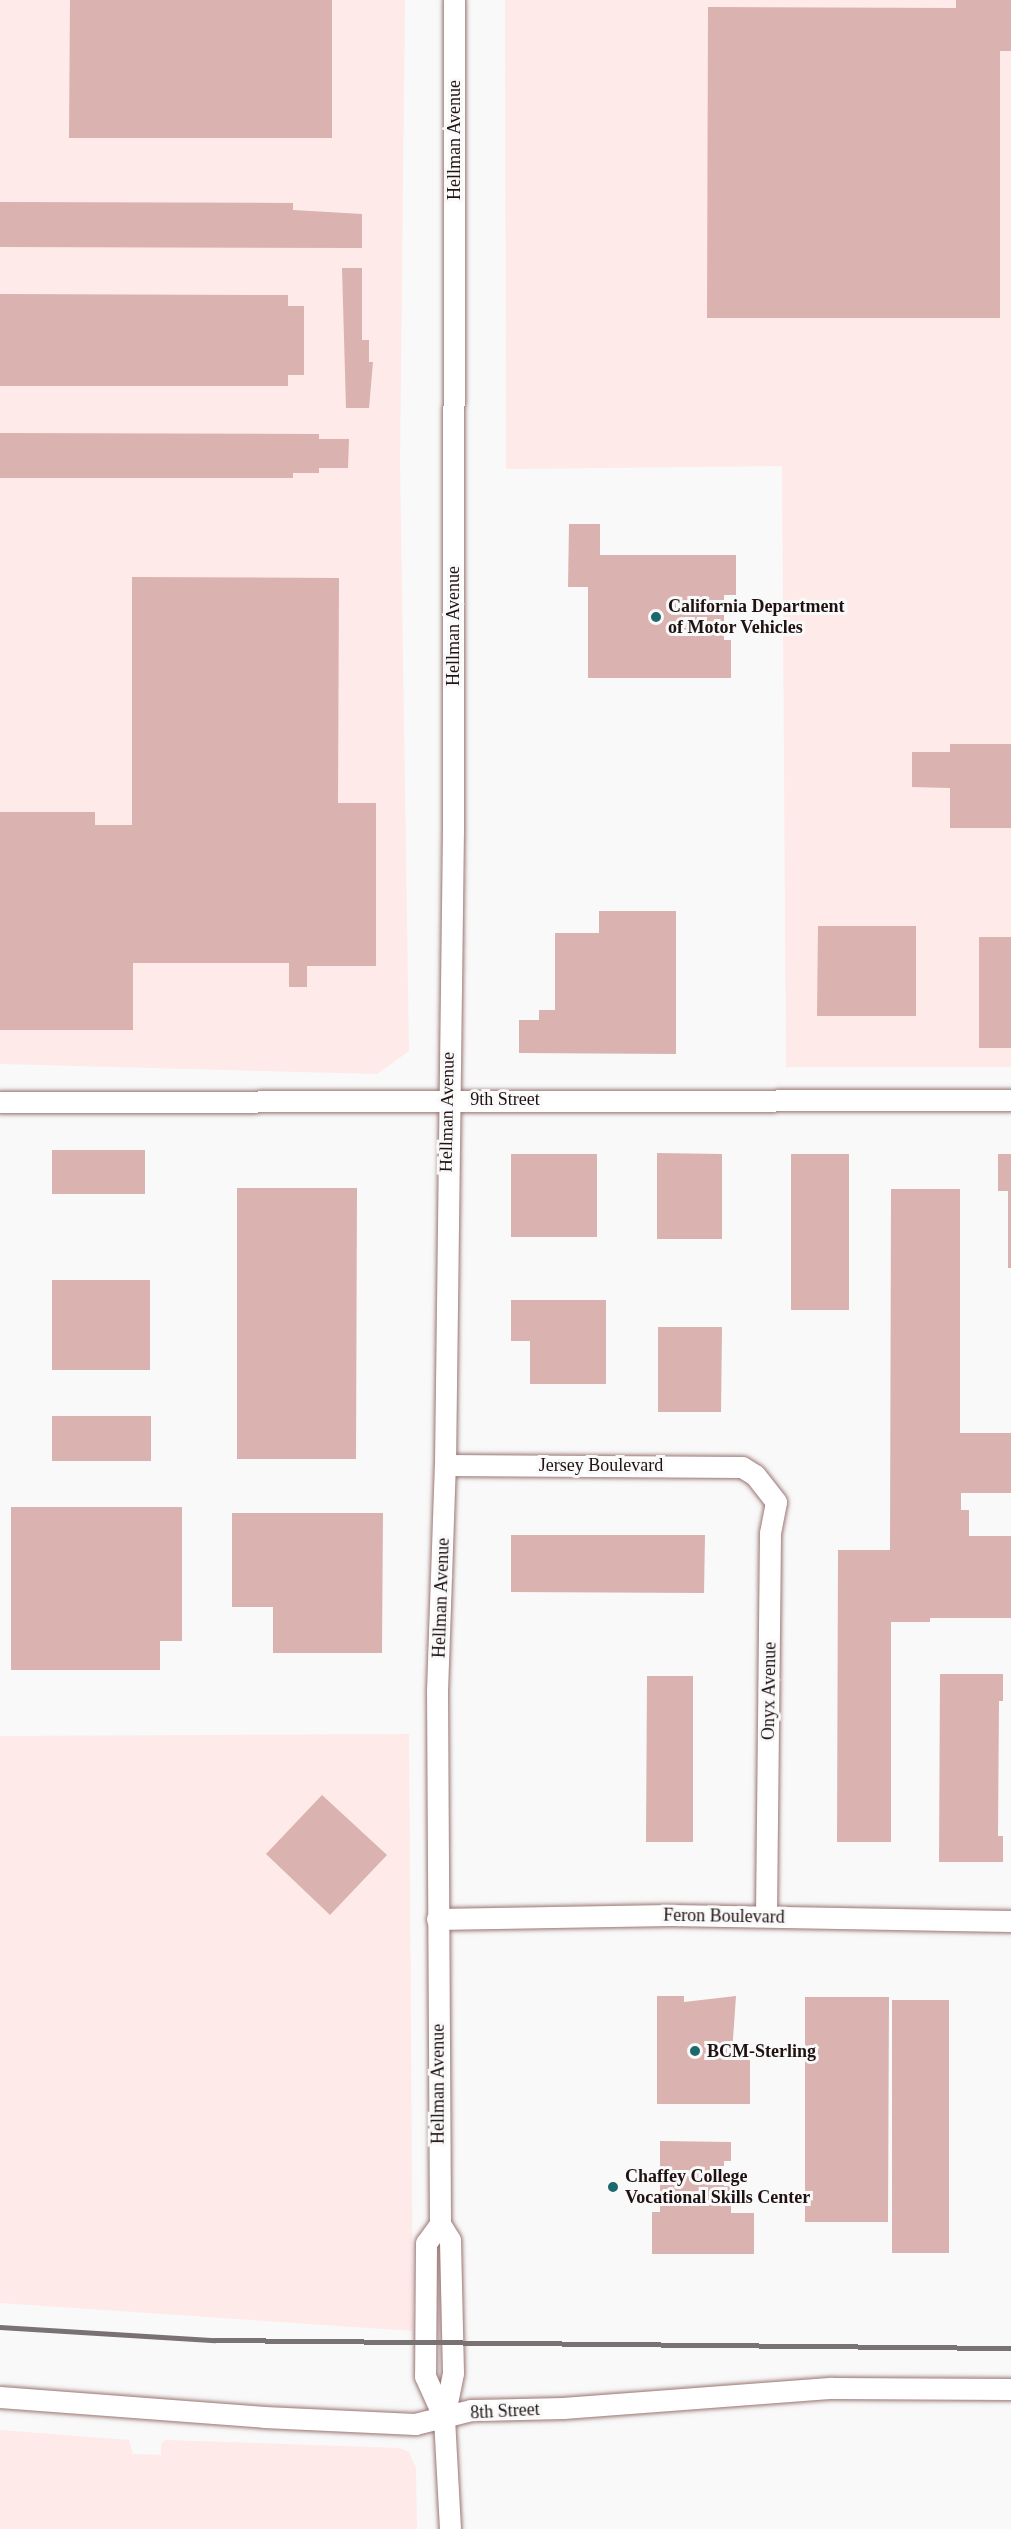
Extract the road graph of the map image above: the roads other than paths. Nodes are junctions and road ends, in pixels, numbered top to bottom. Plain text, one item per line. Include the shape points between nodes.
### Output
1 (454, 0) edge
2 (447, 1098) junction
3 (1011, 1100) edge
4 (0, 1102) edge
5 (445, 1465) junction
6 (755, 1475) joint
7 (765, 1916) junction
8 (437, 1919) junction
9 (1011, 1921) edge
10 (1011, 2389) edge
11 (0, 2397) edge
12 (444, 2418) junction
13 (450, 2529) edge

1 - 2 street, Hellman Avenue via 453,830
2 - 3 street, 9th Street
2 - 4 street, 9th Street
2 - 5 street, Hellman Avenue
5 - 6 street, Jersey Boulevard via 705,1465 742,1467
5 - 8 street, Hellman Avenue via 437,1691
6 - 7 street, Onyx Avenue via 776,1502 770,1533
7 - 8 street, Feron Boulevard
7 - 9 street, Feron Boulevard
8 - 12 street, Hellman Avenue via 440,2224 426,2243 425,2376
10 - 12 street, 8th Street via 832,2388 562,2409 471,2410
11 - 12 street, 8th Street via 264,2417 415,2424
12 - 13 street, Hellman Avenue

